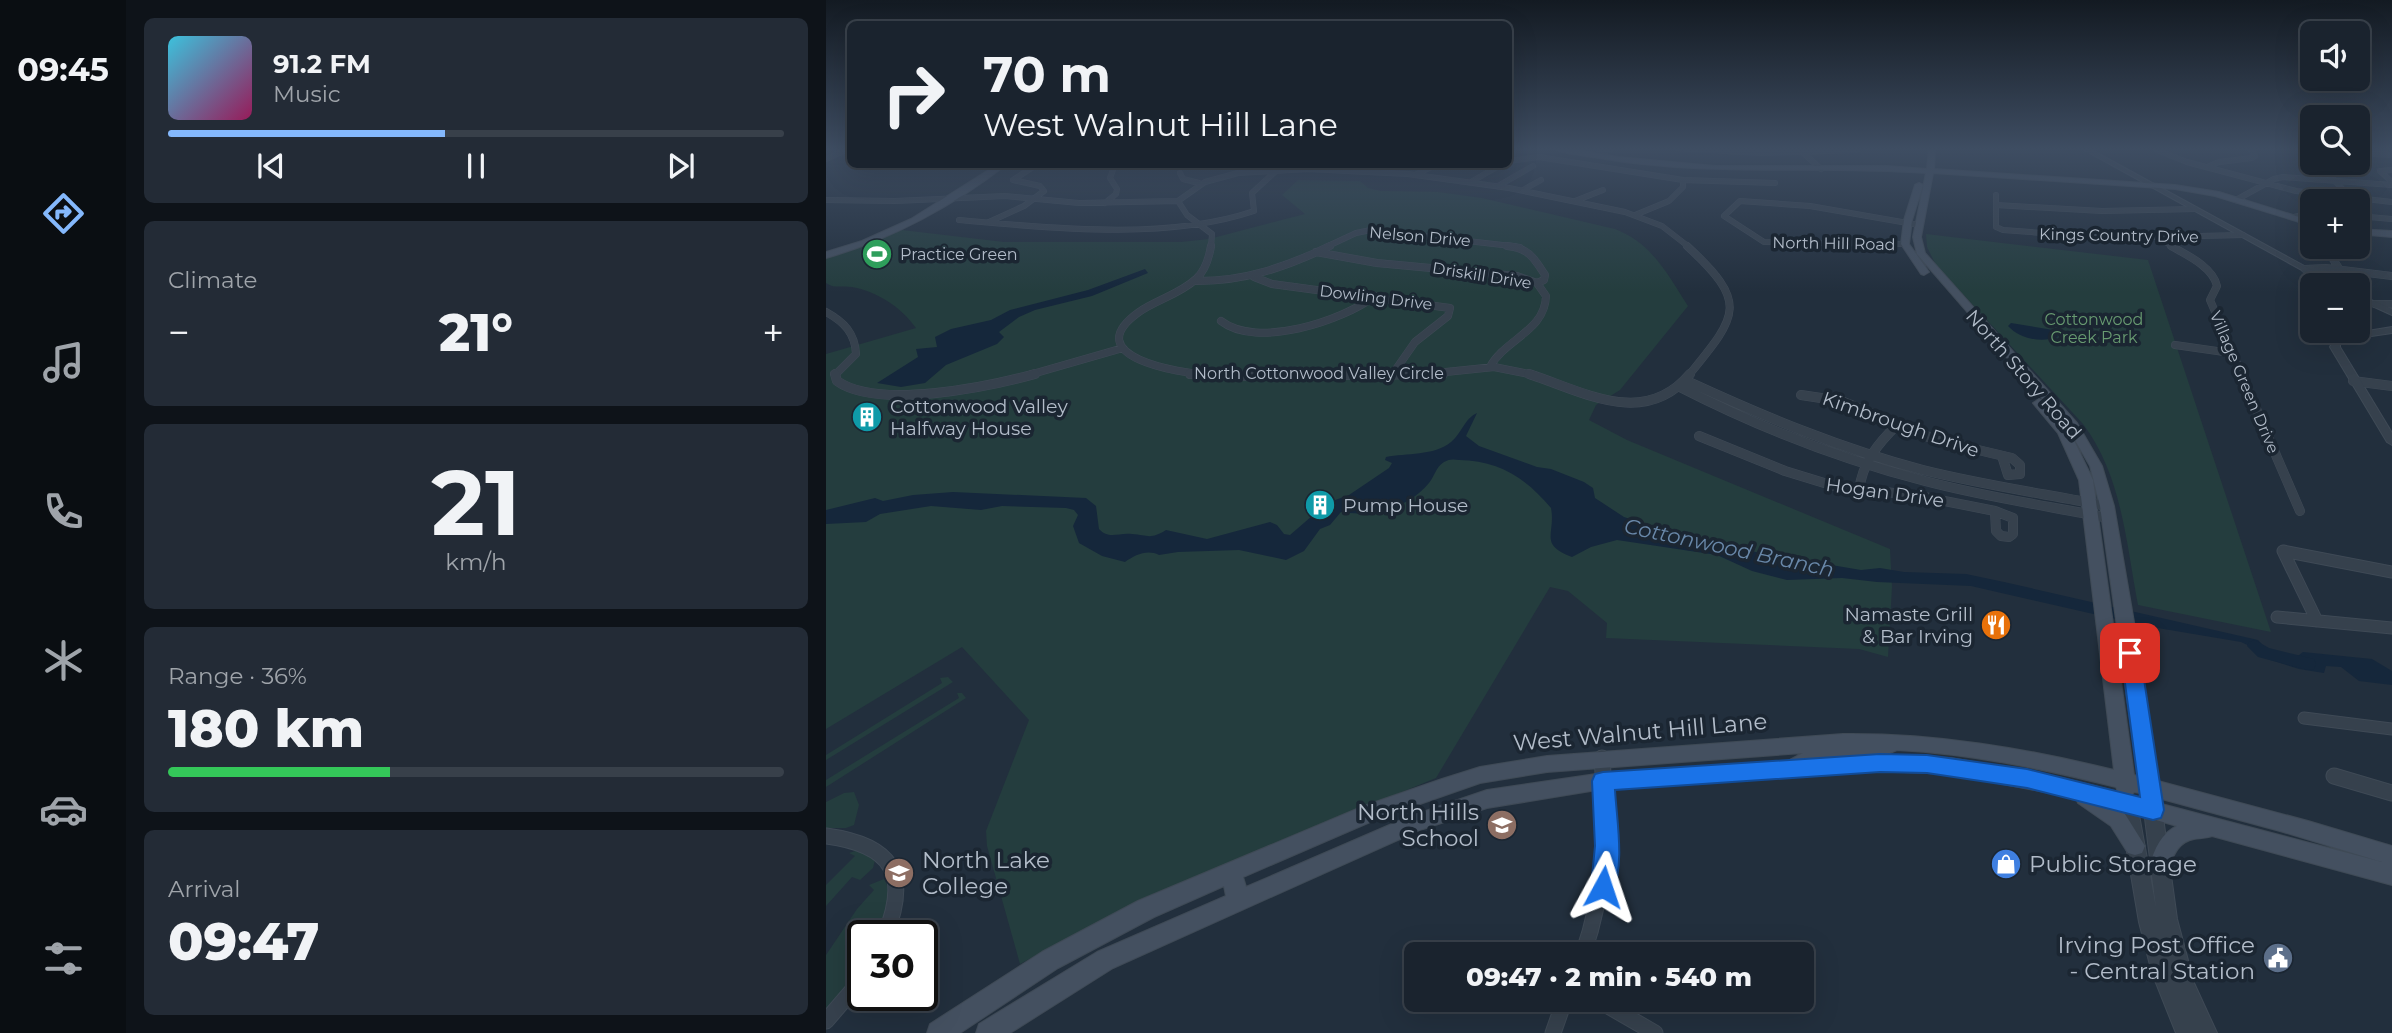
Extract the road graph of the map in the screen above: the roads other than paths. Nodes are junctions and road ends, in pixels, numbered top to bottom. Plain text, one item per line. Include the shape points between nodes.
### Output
1 (949, 196) edge
2 (950, 196) edge
3 (982, 196) edge
4 (984, 196) edge
5 (985, 196) edge
6 (1037, 196) edge
7 (1113, 196) edge
8 (1182, 196) edge
9 (1252, 196) edge
10 (1552, 196) edge
11 (1587, 196) edge
12 (1675, 196) edge
13 (1917, 196) edge
14 (1923, 196) edge
15 (1996, 196) edge
16 (2173, 196) edge
17 (2229, 196) edge
18 (2243, 196) edge
19 (998, 198) junction
20 (916, 199) junction
21 (1034, 199) junction
22 (2238, 199) junction
23 (2370, 199) edge
24 (826, 200) edge
25 (944, 200) junction
26 (895, 201) junction
27 (977, 201) junction
28 (1178, 201) junction
29 (1575, 201) junction
30 (2392, 202) edge
31 (1105, 203) junction
32 (907, 204) junction
33 (1996, 205) junction
34 (2193, 207) junction
35 (1635, 215) junction
36 (2300, 215) edge
37 (2294, 216) junction
38 (2370, 217) edge
39 (2300, 218) edge
40 (2300, 219) edge
41 (2392, 219) edge
42 (959, 220) dead end
43 (988, 222) junction
44 (1908, 223) junction
45 (1202, 224) junction
46 (1919, 225) junction
47 (2370, 231) edge
48 (2392, 233) edge
49 (2243, 235) junction
50 (2158, 238) junction
51 (1905, 244) junction
52 (1315, 252) junction
53 (826, 254) edge
54 (2333, 259) edge
55 (2305, 269) junction
56 (2340, 270) junction
57 (2313, 273) edge
58 (2392, 276) edge
59 (1254, 277) junction
60 (1194, 281) junction
61 (1938, 282) junction
62 (1537, 283) junction
63 (1375, 296) junction
64 (2370, 302) edge
65 (2375, 304) junction
66 (2392, 304) edge
67 (826, 312) edge
68 (2392, 312) edge
69 (1221, 321) dead end
70 (2392, 321) edge
71 (2370, 330) edge
72 (2392, 330) edge
73 (2370, 333) edge
74 (2338, 343) edge
75 (2175, 345) dead end
76 (1123, 348) junction
77 (2231, 353) junction
78 (1490, 367) junction
79 (1392, 376) junction
80 (2355, 383) junction
81 (1684, 384) junction
82 (2392, 388) edge
83 (1801, 395) dead end
84 (1898, 424) junction
85 (1699, 436) dead end
86 (2392, 442) edge
87 (2002, 456) dead end
88 (1869, 459) junction
89 (2094, 481) junction
90 (1968, 485) junction
91 (2019, 490) junction
92 (1859, 491) junction
93 (2019, 501) junction
94 (2092, 509) junction
95 (1995, 511) dead end
96 (2300, 511) dead end
97 (2108, 512) junction
98 (2392, 572) edge
99 (2277, 617) dead end
100 (2317, 621) junction
101 (2392, 628) edge
102 (2115, 690) junction
103 (2135, 695) junction
104 (2304, 718) dead end
105 (2392, 729) edge
106 (1892, 741) junction
107 (1601, 758) junction
108 (1791, 769) junction
109 (2334, 776) dead end
110 (1603, 781) junction
111 (2124, 781) junction
112 (2062, 786) junction
113 (2149, 788) junction
114 (2392, 793) edge
115 (2128, 804) junction
116 (2153, 810) junction
117 (2225, 829) junction
118 (826, 836) edge
119 (2135, 846) junction
120 (2392, 856) edge
121 (2160, 864) junction
122 (1231, 872) junction
123 (2392, 875) edge
124 (1238, 900) junction
125 (892, 920) edge
126 (1587, 942) edge
127 (847, 997) edge
128 (1560, 1012) edge
129 (1619, 1012) edge
130 (826, 1021) edge
131 (939, 1033) edge
132 (988, 1033) edge
133 (1552, 1033) edge
134 (1655, 1033) edge
135 (2187, 1033) edge
136 (2206, 1033) edge

1 - 25 main road
2 - 25 main road
3 - 25 street
4 - 27 street
5 - 19 street
6 - 21 street
7 - 31 street
8 - 28 street
9 - 45 street via 1254,211
10 - 29 street
11 - 29 street
12 - 35 street
13 - 44 main road, North Story Road
14 - 46 main road, North Story Road
15 - 33 street
16 - 34 street
17 - 22 main road
18 - 22 street
19 - 21 street
19 - 27 street
20 - 25 street
20 - 26 street
20 - 32 street
21 - 31 street
21 - 43 street
22 - 37 main road
22 - 40 main road
23 - 30 street
24 - 26 street
25 - 27 street
25 - 32 street
25 - 53 main road
26 - 32 street
28 - 31 street
28 - 45 street via 1187,215
29 - 35 street
33 - 34 street via 2102,211
33 - 50 street, Kings Country Drive via 1996,226 2003,230
34 - 49 street
35 - 81 street via 1684,242 1726,287 1731,299 1727,322
36 - 37 street
37 - 39 main road
38 - 41 street
42 - 43 street
43 - 45 street via 1072,228
44 - 46 street
44 - 51 main road, North Story Road
44 - 51 street, North Hill Road via 1810,206 1740,201 1724,216 1764,242
45 - 60 street via 1213,240 1209,262
46 - 61 main road, North Story Road via 1921,254
47 - 48 main road
49 - 50 street, Kings Country Drive
49 - 55 street
50 - 77 street, Village Green Drive via 2215,279 2210,300
51 - 61 main road, North Story Road
52 - 59 street, Nelson Drive
52 - 62 street, Driskill Drive
52 - 62 street, Nelson Drive via 1371,230 1516,246 1530,251 1538,264 1545,277
54 - 56 street
55 - 56 street
55 - 57 street
56 - 58 street
59 - 60 street, Nelson Drive
59 - 63 street, Dowling Drive via 1272,284
60 - 76 street via 1126,323 1121,330
61 - 89 main road, North Story Road via 2057,423
61 - 89 main road, North Story Road via 2078,433 2096,466
62 - 78 street, Driskill Drive via 1546,300 1539,321 1534,329 1507,344
63 - 69 street via 1344,315 1275,331 1235,330
63 - 79 street, Dowling Drive via 1450,308 1448,316 1406,350
64 - 65 street
65 - 66 street
65 - 68 street
67 - 76 street via 847,326 856,343 856,354 834,378 838,384 869,392 917,394 970,388
70 - 71 street
72 - 73 street
74 - 80 street via 2335,347
75 - 77 street
76 - 79 street, North Cottonwood Valley Circle via 1144,363 1190,374
77 - 96 street, Village Green Drive
78 - 79 street, North Cottonwood Valley Circle
78 - 81 street, North Cottonwood Valley Circle via 1527,372 1611,402 1655,399
80 - 82 street
80 - 86 street
81 - 88 street via 1766,428
83 - 84 street, Kimbrough Drive via 1841,401
84 - 87 street, Kimbrough Drive via 1936,440
84 - 88 street
85 - 92 street, Hogan Drive via 1813,481
88 - 90 street
88 - 92 street
89 - 94 main road, North Story Road
89 - 97 main road, North Story Road
90 - 91 street
90 - 93 street
91 - 93 street
91 - 94 street
92 - 95 street, Hogan Drive via 1919,496
93 - 94 street
94 - 97 street
94 - 102 main road, North Story Road
97 - 103 main road, North Story Road
98 - 100 street via 2283,551
99 - 100 street
100 - 101 street
102 - 103 main road
102 - 111 main road, North Story Road
103 - 113 main road, North Story Road
104 - 105 street
106 - 107 main road, West Walnut Hill Lane
106 - 108 main road via 1878,750 1814,756
106 - 111 main road, West Walnut Hill Lane via 1976,747
107 - 110 street
107 - 122 main road, West Walnut Hill Lane via 1470,778 1371,812
108 - 110 main road
108 - 112 main road via 1927,764
109 - 114 street
110 - 124 main road via 1487,799 1415,823
110 - 126 street via 1606,866
111 - 113 main road, West Walnut Hill Lane
111 - 115 main road, North Story Road
112 - 115 main road
112 - 119 main road via 2116,818
113 - 116 main road, North Story Road
113 - 120 main road, West Walnut Hill Lane
115 - 116 main road
115 - 119 street
116 - 117 main road
116 - 121 street
117 - 121 main road via 2176,835 2164,849
117 - 123 main road
118 - 125 street via 861,844 881,855 897,883
119 - 135 street via 2159,960
121 - 136 street via 2167,919 2184,985
122 - 124 main road
122 - 131 main road, West Walnut Hill Lane via 1082,942
124 - 132 main road via 1105,960
127 - 130 street
128 - 133 street
129 - 134 street

